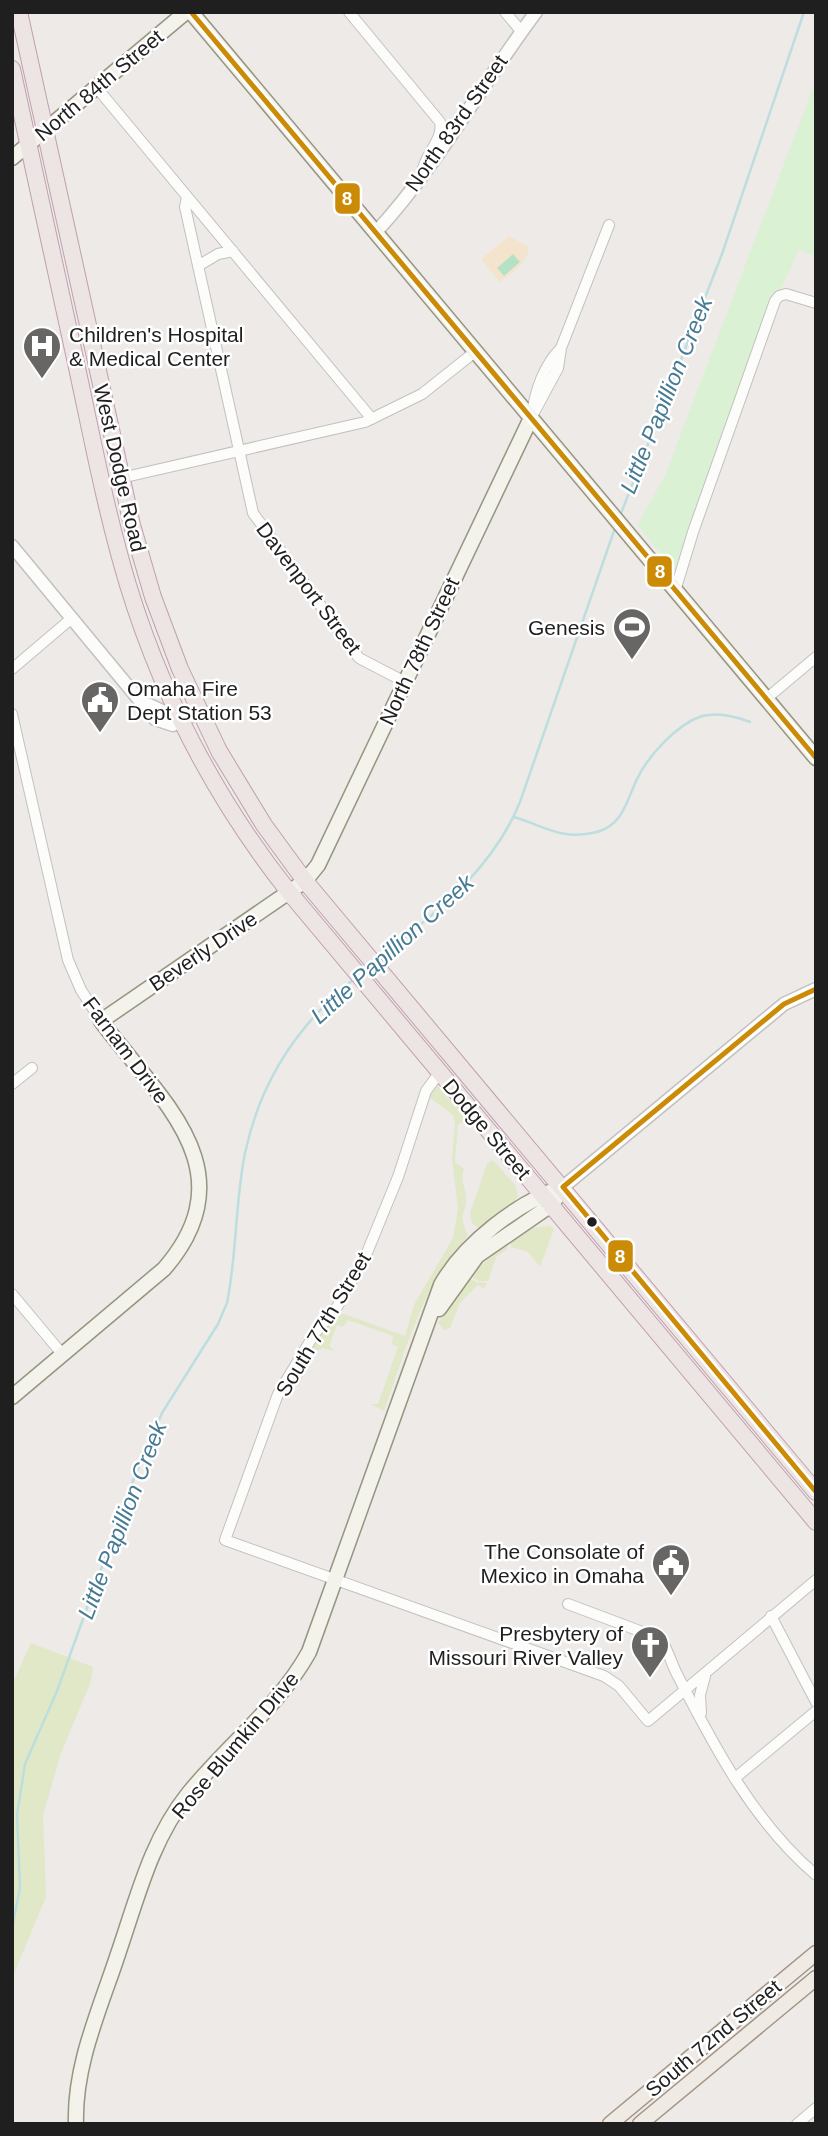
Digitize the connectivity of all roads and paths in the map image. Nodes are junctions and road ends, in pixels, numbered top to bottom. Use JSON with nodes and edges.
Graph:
{"nodes":[{"id":1,"x":19,"y":12,"type":"edge"},
{"id":2,"x":189,"y":12,"type":"edge"},
{"id":3,"x":349,"y":12,"type":"edge"},
{"id":4,"x":505,"y":12,"type":"edge"},
{"id":5,"x":536,"y":12,"type":"edge"},
{"id":6,"x":521,"y":32,"type":"junction"},
{"id":7,"x":12,"y":69,"type":"edge"},
{"id":8,"x":97,"y":88,"type":"junction"},
{"id":9,"x":436,"y":117,"type":"junction"},
{"id":10,"x":461,"y":120,"type":"junction"},
{"id":11,"x":44,"y":131,"type":"junction"},
{"id":12,"x":29,"y":144,"type":"junction"},
{"id":13,"x":12,"y":158,"type":"edge"},
{"id":14,"x":422,"y":172,"type":"junction"},
{"id":15,"x":187,"y":197,"type":"junction"},
{"id":16,"x":609,"y":225,"type":"dead end"},
{"id":17,"x":376,"y":232,"type":"junction"},
{"id":18,"x":233,"y":251,"type":"junction"},
{"id":19,"x":198,"y":266,"type":"junction"},
{"id":20,"x":816,"y":303,"type":"edge"},
{"id":21,"x":476,"y":351,"type":"junction"},
{"id":22,"x":531,"y":418,"type":"junction"},
{"id":23,"x":372,"y":419,"type":"junction"},
{"id":24,"x":238,"y":452,"type":"junction"},
{"id":25,"x":121,"y":478,"type":"junction"},
{"id":26,"x":12,"y":546,"type":"edge"},
{"id":27,"x":675,"y":591,"type":"junction"},
{"id":28,"x":72,"y":618,"type":"junction"},
{"id":29,"x":816,"y":657,"type":"edge"},
{"id":30,"x":12,"y":669,"type":"edge"},
{"id":31,"x":405,"y":682,"type":"junction"},
{"id":32,"x":766,"y":699,"type":"junction"},
{"id":33,"x":200,"y":712,"type":"junction"},
{"id":34,"x":12,"y":714,"type":"edge"},
{"id":35,"x":182,"y":720,"type":"junction"},
{"id":36,"x":813,"y":749,"type":"edge"},
{"id":37,"x":305,"y":881,"type":"junction"},
{"id":38,"x":289,"y":892,"type":"junction"},
{"id":39,"x":816,"y":989,"type":"edge"},
{"id":40,"x":100,"y":1021,"type":"junction"},
{"id":41,"x":32,"y":1068,"type":"dead end"},
{"id":42,"x":440,"y":1072,"type":"junction"},
{"id":43,"x":12,"y":1084,"type":"edge"},
{"id":44,"x":563,"y":1187,"type":"junction"},
{"id":45,"x":547,"y":1200,"type":"junction"},
{"id":46,"x":12,"y":1294,"type":"edge"},
{"id":47,"x":62,"y":1355,"type":"junction"},
{"id":48,"x":12,"y":1397,"type":"edge"},
{"id":49,"x":816,"y":1492,"type":"edge"},
{"id":50,"x":816,"y":1521,"type":"edge"},
{"id":51,"x":816,"y":1580,"type":"edge"},
{"id":52,"x":336,"y":1583,"type":"junction"},
{"id":53,"x":568,"y":1604,"type":"dead end"},
{"id":54,"x":771,"y":1616,"type":"junction"},
{"id":55,"x":707,"y":1673,"type":"junction"},
{"id":56,"x":687,"y":1691,"type":"junction"},
{"id":57,"x":816,"y":1702,"type":"edge"},
{"id":58,"x":816,"y":1712,"type":"edge"},
{"id":59,"x":702,"y":1717,"type":"junction"},
{"id":60,"x":735,"y":1778,"type":"junction"},
{"id":61,"x":816,"y":1875,"type":"edge"},
{"id":62,"x":816,"y":1953,"type":"edge"},
{"id":63,"x":816,"y":1979,"type":"edge"},
{"id":64,"x":816,"y":2108,"type":"edge"},
{"id":65,"x":76,"y":2124,"type":"edge"},
{"id":66,"x":610,"y":2124,"type":"edge"},
{"id":67,"x":640,"y":2124,"type":"edge"},
{"id":68,"x":797,"y":2124,"type":"edge"}],
"edges":[{"from":1,"to":11,"type":"highway","name":"West Dodge Road"},
{"from":2,"to":8,"type":"main road","name":"North 84th Street"},
{"from":2,"to":17,"type":"main road"},
{"from":3,"to":9,"type":"street"},
{"from":4,"to":6,"type":"street"},
{"from":5,"to":6,"type":"street","name":"North 83rd Street"},
{"from":6,"to":10,"type":"street","name":"North 83rd Street"},
{"from":7,"to":12,"type":"highway","name":"West Dodge Road"},
{"from":8,"to":11,"type":"main road","name":"North 84th Street"},
{"from":8,"to":15,"type":"street"},
{"from":9,"to":10,"type":"street"},
{"from":9,"to":14,"type":"street"},
{"from":10,"to":14,"type":"street","name":"North 83rd Street"},
{"from":11,"to":12,"type":"main road","name":"North 84th Street"},
{"from":11,"to":25,"type":"highway","name":"West Dodge Road"},
{"from":12,"to":13,"type":"main road","name":"North 84th Street"},
{"from":12,"to":35,"type":"highway","name":"West Dodge Road"},
{"from":14,"to":17,"type":"street","name":"North 83rd Street"},
{"from":15,"to":18,"type":"street"},
{"from":15,"to":19,"type":"street","name":"Davenport Street"},
{"from":16,"to":22,"type":"street"},
{"from":17,"to":21,"type":"main road"},
{"from":18,"to":19,"type":"street"},
{"from":18,"to":23,"type":"street"},
{"from":19,"to":24,"type":"street","name":"Davenport Street"},
{"from":20,"to":27,"type":"street"},
{"from":21,"to":22,"type":"main road"},
{"from":21,"to":23,"type":"street"},
{"from":22,"to":27,"type":"main road"},
{"from":22,"to":31,"type":"main road","name":"North 78th Street"},
{"from":23,"to":24,"type":"street"},
{"from":24,"to":25,"type":"street"},
{"from":24,"to":31,"type":"street","name":"Davenport Street"},
{"from":25,"to":33,"type":"highway","name":"West Dodge Road"},
{"from":26,"to":28,"type":"street"},
{"from":27,"to":32,"type":"main road"},
{"from":28,"to":30,"type":"street"},
{"from":28,"to":35,"type":"street"},
{"from":29,"to":32,"type":"street"},
{"from":31,"to":37,"type":"main road","name":"North 78th Street"},
{"from":32,"to":36,"type":"main road"},
{"from":33,"to":35,"type":"street"},
{"from":33,"to":37,"type":"highway","name":"Dodge Street"},
{"from":34,"to":40,"type":"street","name":"Farnam Drive"},
{"from":35,"to":38,"type":"highway","name":"Dodge Street"},
{"from":37,"to":38,"type":"main road","name":"Beverly Drive"},
{"from":37,"to":44,"type":"highway","name":"Dodge Street"},
{"from":38,"to":40,"type":"main road","name":"Beverly Drive"},
{"from":38,"to":42,"type":"highway","name":"Dodge Street"},
{"from":39,"to":44,"type":"street"},
{"from":40,"to":47,"type":"main road","name":"Farnam Drive"},
{"from":41,"to":43,"type":"street"},
{"from":42,"to":45,"type":"highway","name":"Dodge Street"},
{"from":42,"to":52,"type":"street","name":"South 77th Street"},
{"from":44,"to":45,"type":"main road"},
{"from":44,"to":49,"type":"highway","name":"Dodge Street"},
{"from":45,"to":50,"type":"highway","name":"Dodge Street"},
{"from":45,"to":52,"type":"main road","name":"Rose Blumkin Drive"},
{"from":46,"to":47,"type":"street"},
{"from":47,"to":48,"type":"main road","name":"Farnam Drive"},
{"from":51,"to":54,"type":"street"},
{"from":52,"to":56,"type":"street"},
{"from":52,"to":65,"type":"main road","name":"Rose Blumkin Drive"},
{"from":53,"to":56,"type":"street"},
{"from":54,"to":55,"type":"street"},
{"from":54,"to":57,"type":"street"},
{"from":55,"to":56,"type":"street"},
{"from":55,"to":59,"type":"street"},
{"from":56,"to":59,"type":"street"},
{"from":58,"to":60,"type":"street"},
{"from":59,"to":60,"type":"street"},
{"from":60,"to":61,"type":"street"},
{"from":62,"to":66,"type":"main road","name":"South 72nd Street"},
{"from":63,"to":67,"type":"main road","name":"South 72nd Street"},
{"from":64,"to":68,"type":"street"}]}
